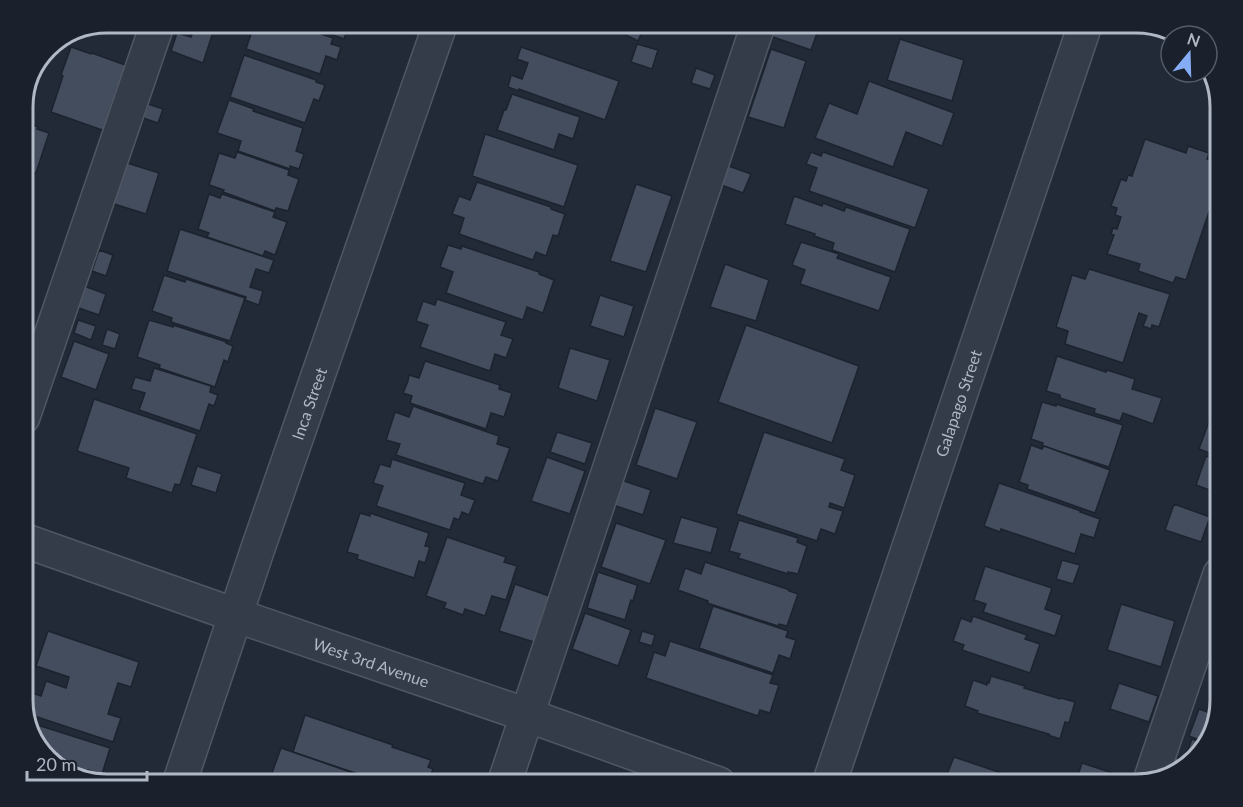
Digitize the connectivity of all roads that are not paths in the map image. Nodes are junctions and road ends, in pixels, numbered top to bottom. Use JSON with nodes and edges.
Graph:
{"nodes":[{"id":1,"x":154,"y":33,"type":"edge"},
{"id":2,"x":437,"y":33,"type":"edge"},
{"id":3,"x":755,"y":33,"type":"edge"},
{"id":4,"x":1082,"y":33,"type":"edge"},
{"id":5,"x":34,"y":347,"type":"edge"},
{"id":6,"x":33,"y":544,"type":"edge"},
{"id":7,"x":1210,"y":604,"type":"edge"},
{"id":8,"x":235,"y":615,"type":"junction"},
{"id":9,"x":527,"y":715,"type":"junction"},
{"id":10,"x":1153,"y":772,"type":"edge"},
{"id":11,"x":181,"y":774,"type":"edge"},
{"id":12,"x":507,"y":774,"type":"edge"},
{"id":13,"x":691,"y":774,"type":"edge"},
{"id":14,"x":832,"y":774,"type":"edge"}],
"edges":[{"from":1,"to":5,"type":"street"},
{"from":2,"to":8,"type":"street","name":"Inca Street"},
{"from":3,"to":9,"type":"street"},
{"from":4,"to":14,"type":"street","name":"Galapago Street"},
{"from":6,"to":8,"type":"street","name":"West 3rd Avenue"},
{"from":7,"to":10,"type":"street"},
{"from":8,"to":9,"type":"street","name":"West 3rd Avenue"},
{"from":8,"to":11,"type":"street","name":"Inca Street"},
{"from":9,"to":12,"type":"street"},
{"from":9,"to":13,"type":"street","name":"West 3rd Avenue"}]}
